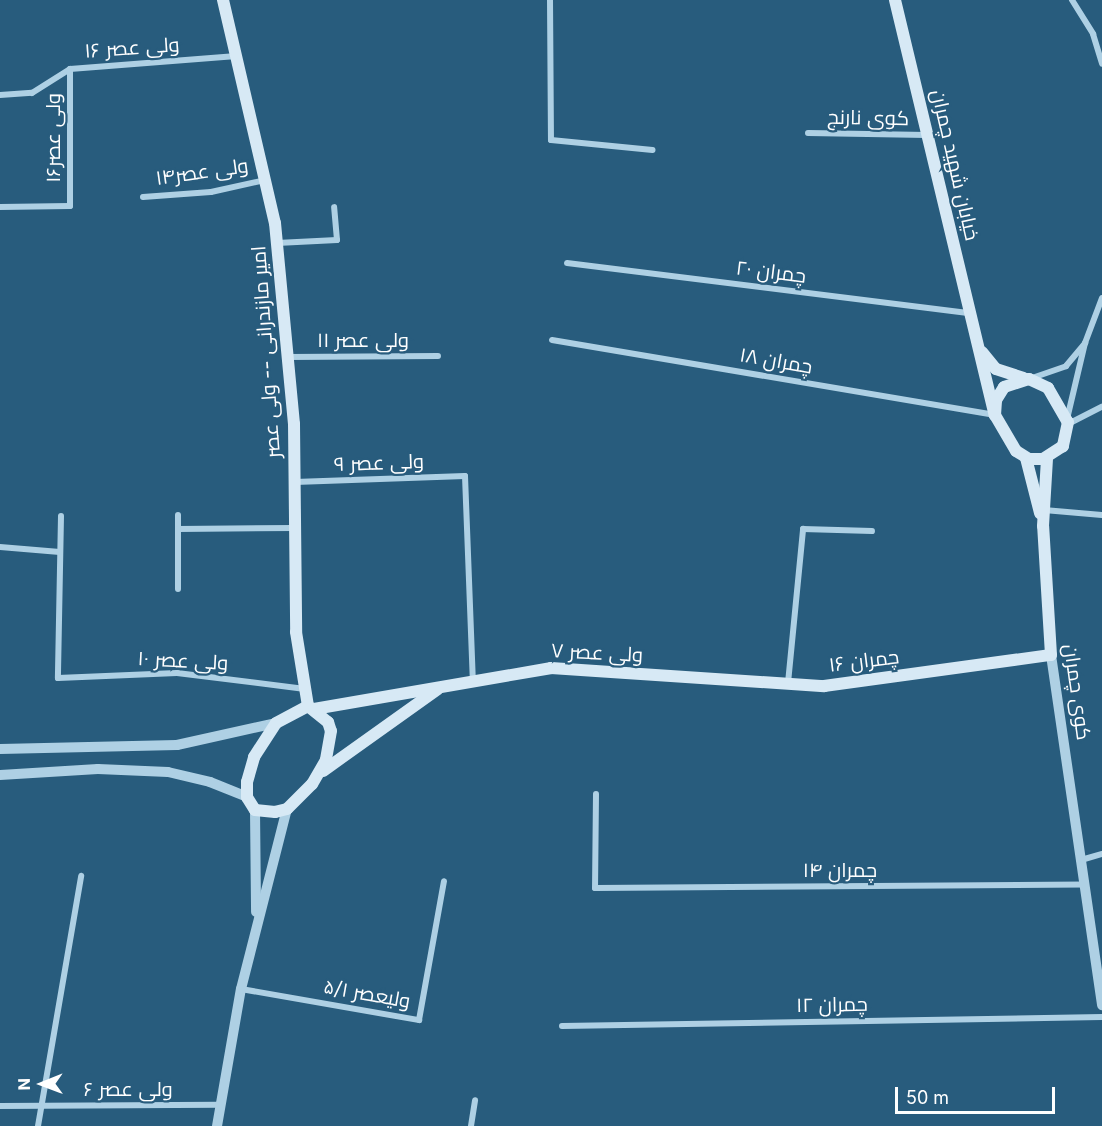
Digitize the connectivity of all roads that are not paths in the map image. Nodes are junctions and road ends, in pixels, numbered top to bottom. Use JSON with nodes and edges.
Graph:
{"nodes":[{"id":1,"x":223,"y":0,"type":"edge"},
{"id":2,"x":550,"y":0,"type":"edge"},
{"id":3,"x":895,"y":0,"type":"edge"},
{"id":4,"x":1072,"y":0,"type":"edge"},
{"id":5,"x":236,"y":56,"type":"junction"},
{"id":6,"x":1102,"y":64,"type":"edge"},
{"id":7,"x":70,"y":69,"type":"junction"},
{"id":8,"x":0,"y":95,"type":"edge"},
{"id":9,"x":808,"y":133,"type":"dead end"},
{"id":10,"x":928,"y":135,"type":"junction"},
{"id":11,"x":653,"y":150,"type":"dead end"},
{"id":12,"x":265,"y":180,"type":"junction"},
{"id":13,"x":143,"y":197,"type":"dead end"},
{"id":14,"x":0,"y":207,"type":"edge"},
{"id":15,"x":334,"y":207,"type":"dead end"},
{"id":16,"x":277,"y":243,"type":"junction"},
{"id":17,"x":567,"y":263,"type":"dead end"},
{"id":18,"x":1102,"y":298,"type":"edge"},
{"id":19,"x":970,"y":313,"type":"junction"},
{"id":20,"x":552,"y":340,"type":"dead end"},
{"id":21,"x":977,"y":340,"type":"junction"},
{"id":22,"x":1085,"y":344,"type":"junction"},
{"id":23,"x":438,"y":356,"type":"dead end"},
{"id":24,"x":288,"y":357,"type":"junction"},
{"id":25,"x":1026,"y":379,"type":"junction"},
{"id":26,"x":1102,"y":407,"type":"edge"},
{"id":27,"x":995,"y":415,"type":"junction"},
{"id":28,"x":1068,"y":423,"type":"junction"},
{"id":29,"x":1026,"y":458,"type":"junction"},
{"id":30,"x":1047,"y":458,"type":"junction"},
{"id":31,"x":295,"y":482,"type":"junction"},
{"id":32,"x":1044,"y":510,"type":"junction"},
{"id":33,"x":178,"y":515,"type":"dead end"},
{"id":34,"x":1102,"y":515,"type":"edge"},
{"id":35,"x":61,"y":516,"type":"dead end"},
{"id":36,"x":1043,"y":526,"type":"junction"},
{"id":37,"x":295,"y":528,"type":"junction"},
{"id":38,"x":178,"y":529,"type":"junction"},
{"id":39,"x":872,"y":531,"type":"dead end"},
{"id":40,"x":0,"y":547,"type":"edge"},
{"id":41,"x":60,"y":552,"type":"junction"},
{"id":42,"x":178,"y":590,"type":"dead end"},
{"id":43,"x":1051,"y":655,"type":"junction"},
{"id":44,"x":681,"y":678,"type":"joint"},
{"id":45,"x":473,"y":680,"type":"junction"},
{"id":46,"x":788,"y":685,"type":"junction"},
{"id":47,"x":441,"y":686,"type":"junction"},
{"id":48,"x":306,"y":689,"type":"junction"},
{"id":49,"x":311,"y":708,"type":"junction"},
{"id":50,"x":276,"y":723,"type":"junction"},
{"id":51,"x":0,"y":749,"type":"edge"},
{"id":52,"x":318,"y":774,"type":"junction"},
{"id":53,"x":0,"y":775,"type":"edge"},
{"id":54,"x":596,"y":794,"type":"dead end"},
{"id":55,"x":247,"y":797,"type":"junction"},
{"id":56,"x":287,"y":809,"type":"junction"},
{"id":57,"x":255,"y":810,"type":"junction"},
{"id":58,"x":1102,"y":854,"type":"edge"},
{"id":59,"x":1081,"y":860,"type":"junction"},
{"id":60,"x":81,"y":876,"type":"dead end"},
{"id":61,"x":444,"y":881,"type":"dead end"},
{"id":62,"x":1085,"y":885,"type":"junction"},
{"id":63,"x":256,"y":926,"type":"junction"},
{"id":64,"x":241,"y":989,"type":"junction"},
{"id":65,"x":1102,"y":1005,"type":"edge"},
{"id":66,"x":1102,"y":1017,"type":"edge"},
{"id":67,"x":562,"y":1026,"type":"dead end"},
{"id":68,"x":475,"y":1100,"type":"dead end"},
{"id":69,"x":219,"y":1105,"type":"junction"},
{"id":70,"x":0,"y":1106,"type":"edge"},
{"id":71,"x":42,"y":1106,"type":"junction"},
{"id":72,"x":38,"y":1126,"type":"edge"},
{"id":73,"x":217,"y":1126,"type":"edge"},
{"id":74,"x":471,"y":1126,"type":"edge"}],
"edges":[{"from":1,"to":5,"type":"main road","name":"امیر مازندرانی -- ولی عصر"},
{"from":2,"to":11,"type":"street"},
{"from":3,"to":10,"type":"main road","name":"خیابان شهید چمران"},
{"from":4,"to":6,"type":"street"},
{"from":5,"to":7,"type":"street","name":"ولی عصر ۱۶"},
{"from":5,"to":12,"type":"main road","name":"امیر مازندرانی -- ولی عصر"},
{"from":7,"to":8,"type":"street","name":"ولی عصر ۱۶"},
{"from":7,"to":14,"type":"street","name":"ولی عصر۱۶"},
{"from":9,"to":10,"type":"street","name":"کوی نارنج"},
{"from":10,"to":19,"type":"main road","name":"خیابان شهید چمران"},
{"from":12,"to":13,"type":"street","name":"ولی عصر۱۴"},
{"from":12,"to":16,"type":"main road","name":"امیر مازندرانی -- ولی عصر"},
{"from":15,"to":16,"type":"street"},
{"from":16,"to":24,"type":"main road","name":"امیر مازندرانی -- ولی عصر"},
{"from":17,"to":19,"type":"street","name":"چمران ۲۰"},
{"from":18,"to":22,"type":"street"},
{"from":19,"to":21,"type":"main road","name":"خیابان شهید چمران"},
{"from":20,"to":27,"type":"street","name":"چمران ۱۸"},
{"from":21,"to":25,"type":"main road","name":"خیابان شهید چمران"},
{"from":21,"to":27,"type":"main road","name":"خیابان شهید چمران"},
{"from":22,"to":25,"type":"street"},
{"from":22,"to":28,"type":"street"},
{"from":23,"to":24,"type":"street","name":"ولی عصر ۱۱"},
{"from":24,"to":31,"type":"main road","name":"امیر مازندرانی -- ولی عصر"},
{"from":25,"to":27,"type":"main road"},
{"from":25,"to":28,"type":"main road"},
{"from":26,"to":28,"type":"street"},
{"from":27,"to":29,"type":"main road"},
{"from":28,"to":30,"type":"main road"},
{"from":29,"to":30,"type":"main road"},
{"from":29,"to":36,"type":"main road","name":"کوی چمران"},
{"from":30,"to":32,"type":"main road","name":"کوی چمران"},
{"from":31,"to":37,"type":"main road","name":"امیر مازندرانی -- ولی عصر"},
{"from":31,"to":45,"type":"street","name":"ولی عصر ۹"},
{"from":32,"to":34,"type":"street"},
{"from":32,"to":36,"type":"main road","name":"کوی چمران"},
{"from":33,"to":38,"type":"street"},
{"from":35,"to":41,"type":"street"},
{"from":36,"to":43,"type":"main road","name":"کوی چمران"},
{"from":37,"to":38,"type":"street"},
{"from":37,"to":48,"type":"main road","name":"امیر مازندرانی -- ولی عصر"},
{"from":38,"to":42,"type":"street"},
{"from":39,"to":46,"type":"street"},
{"from":40,"to":41,"type":"street"},
{"from":41,"to":48,"type":"street","name":"ولی عصر ۱۰"},
{"from":43,"to":46,"type":"main road","name":"چمران ۱۶"},
{"from":43,"to":59,"type":"street","name":"کوی چمران"},
{"from":44,"to":45,"type":"main road","name":"ولی عصر ۷"},
{"from":44,"to":46,"type":"main road","name":"چمران ۱۶"},
{"from":45,"to":47,"type":"main road","name":"ولی عصر ۷"},
{"from":47,"to":49,"type":"main road","name":"ولی عصر ۷"},
{"from":47,"to":52,"type":"main road","name":"ولی عصر ۷"},
{"from":48,"to":49,"type":"main road","name":"امیر مازندرانی -- ولی عصر"},
{"from":49,"to":50,"type":"main road","name":"ولی عصر ۷"},
{"from":49,"to":52,"type":"main road"},
{"from":50,"to":51,"type":"street"},
{"from":50,"to":55,"type":"main road"},
{"from":52,"to":56,"type":"main road"},
{"from":53,"to":55,"type":"street"},
{"from":54,"to":62,"type":"street","name":"چمران ۱۴"},
{"from":55,"to":57,"type":"main road"},
{"from":56,"to":57,"type":"main road"},
{"from":56,"to":63,"type":"street"},
{"from":57,"to":63,"type":"street"},
{"from":58,"to":59,"type":"street"},
{"from":59,"to":62,"type":"street","name":"کوی چمران"},
{"from":60,"to":71,"type":"street"},
{"from":61,"to":64,"type":"street","name":"ولیعصر ۵/۱"},
{"from":62,"to":65,"type":"street","name":"کوی چمران"},
{"from":63,"to":64,"type":"street"},
{"from":64,"to":69,"type":"street"},
{"from":66,"to":67,"type":"street","name":"چمران ۱۲"},
{"from":68,"to":74,"type":"street"},
{"from":69,"to":71,"type":"street","name":"ولی عصر ۶"},
{"from":69,"to":73,"type":"street"},
{"from":70,"to":71,"type":"street","name":"ولی عصر ۶"},
{"from":71,"to":72,"type":"street"}]}
